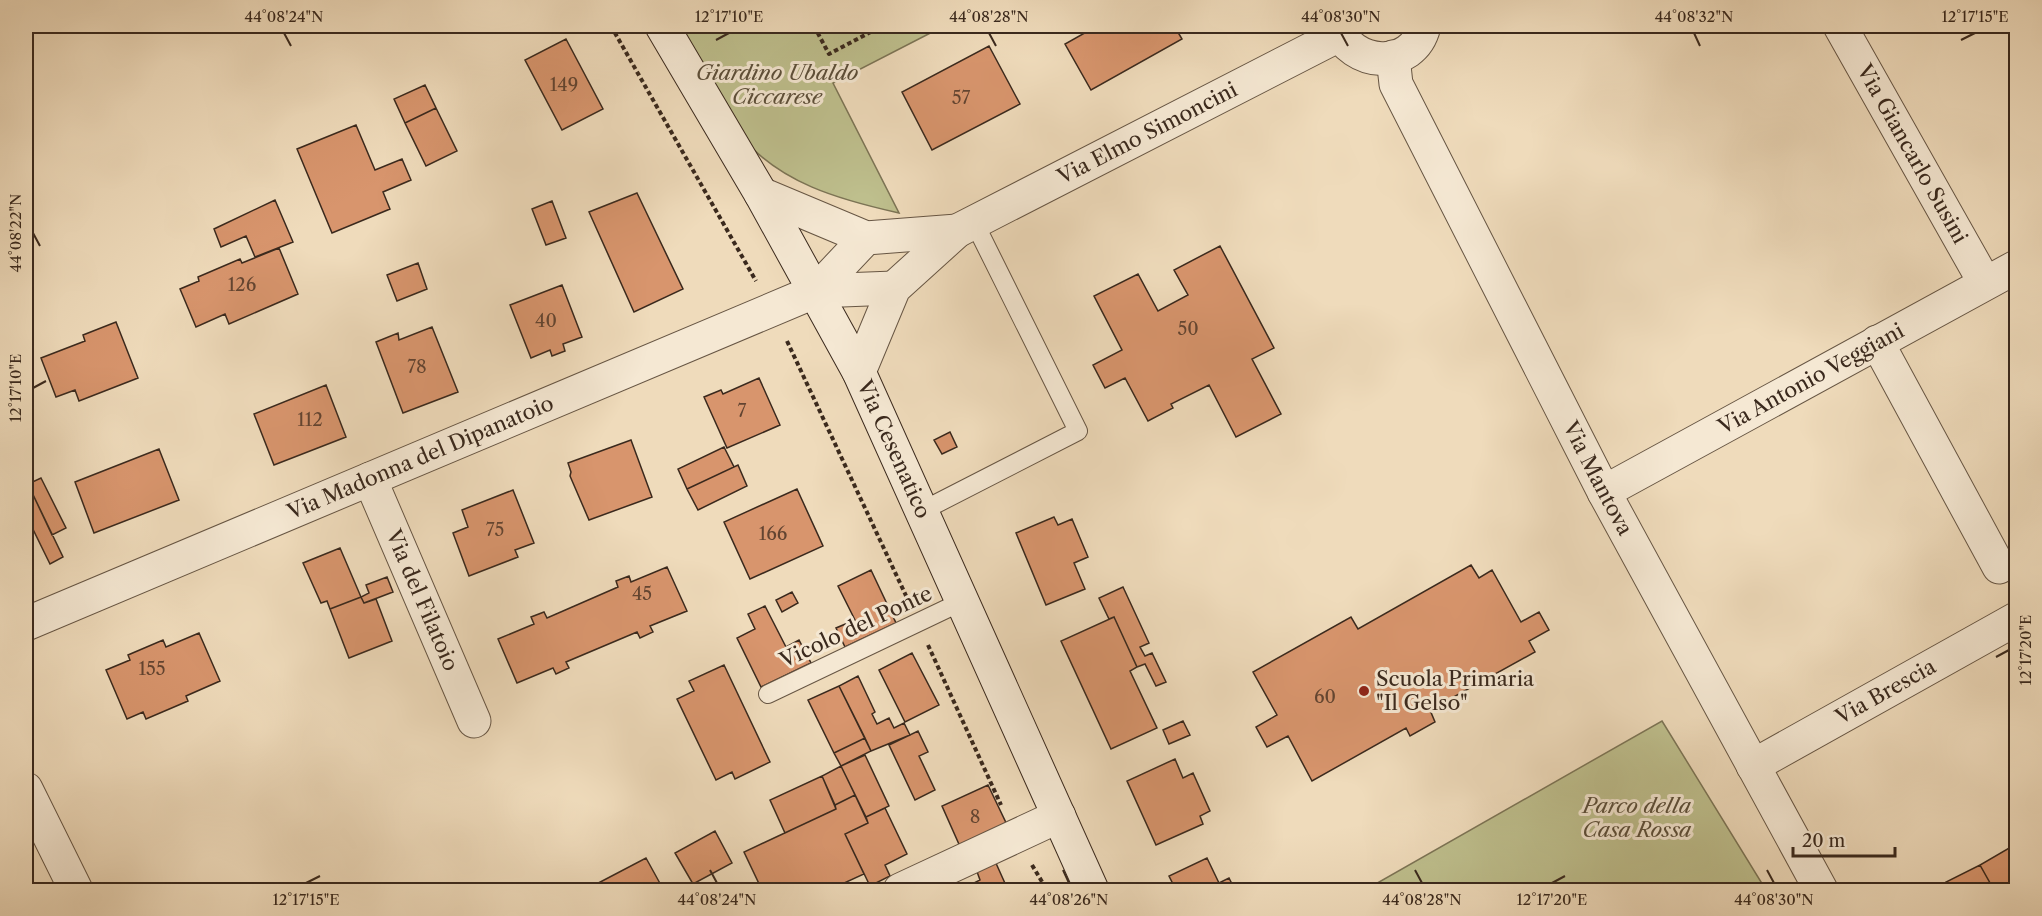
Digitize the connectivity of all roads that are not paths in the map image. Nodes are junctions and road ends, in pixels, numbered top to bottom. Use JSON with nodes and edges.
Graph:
{"nodes":[{"id":1,"x":663,"y":26,"type":"edge"},
{"id":2,"x":1424,"y":26,"type":"edge"},
{"id":3,"x":1840,"y":26,"type":"edge"},
{"id":4,"x":1337,"y":30,"type":"edge"},
{"id":5,"x":1393,"y":57,"type":"junction"},
{"id":6,"x":761,"y":194,"type":"junction"},
{"id":7,"x":965,"y":227,"type":"junction"},
{"id":8,"x":866,"y":238,"type":"junction"},
{"id":9,"x":2016,"y":267,"type":"edge"},
{"id":10,"x":1985,"y":283,"type":"junction"},
{"id":11,"x":894,"y":288,"type":"junction"},
{"id":12,"x":816,"y":291,"type":"junction"},
{"id":13,"x":1876,"y":342,"type":"junction"},
{"id":14,"x":860,"y":372,"type":"junction"},
{"id":15,"x":370,"y":479,"type":"junction"},
{"id":16,"x":1604,"y":492,"type":"junction"},
{"id":17,"x":922,"y":511,"type":"junction"},
{"id":18,"x":1999,"y":567,"type":"dead end"},
{"id":19,"x":963,"y":602,"type":"junction"},
{"id":20,"x":2016,"y":619,"type":"edge"},
{"id":21,"x":26,"y":624,"type":"edge"},
{"id":22,"x":768,"y":694,"type":"dead end"},
{"id":23,"x":474,"y":721,"type":"dead end"},
{"id":24,"x":1753,"y":766,"type":"junction"},
{"id":25,"x":26,"y":789,"type":"edge"},
{"id":26,"x":1059,"y":816,"type":"junction"},
{"id":27,"x":76,"y":891,"type":"edge"},
{"id":28,"x":900,"y":891,"type":"edge"},
{"id":29,"x":1092,"y":891,"type":"edge"},
{"id":30,"x":1821,"y":891,"type":"edge"}],
"edges":[{"from":1,"to":6,"type":"street","name":"Via Cesenatico"},
{"from":2,"to":5,"type":"street"},
{"from":3,"to":10,"type":"street","name":"Via Giancarlo Susini"},
{"from":4,"to":5,"type":"street"},
{"from":4,"to":7,"type":"street","name":"Via Elmo Simoncini"},
{"from":5,"to":16,"type":"street","name":"Via Mantova"},
{"from":6,"to":8,"type":"street","name":"Via Elmo Simoncini"},
{"from":6,"to":12,"type":"street","name":"Via Cesenatico"},
{"from":7,"to":8,"type":"street","name":"Via Elmo Simoncini"},
{"from":7,"to":11,"type":"street","name":"Via Elmo Simoncini"},
{"from":7,"to":17,"type":"lane"},
{"from":8,"to":12,"type":"street"},
{"from":9,"to":10,"type":"street","name":"Via Antonio Veggiani"},
{"from":10,"to":13,"type":"street","name":"Via Antonio Veggiani"},
{"from":11,"to":12,"type":"street"},
{"from":11,"to":14,"type":"street","name":"Via Elmo Simoncini"},
{"from":12,"to":14,"type":"street","name":"Via Cesenatico"},
{"from":12,"to":15,"type":"street","name":"Via Madonna del Dipanatoio"},
{"from":13,"to":16,"type":"street","name":"Via Antonio Veggiani"},
{"from":13,"to":18,"type":"street"},
{"from":14,"to":17,"type":"street","name":"Via Cesenatico"},
{"from":15,"to":21,"type":"street","name":"Via Madonna del Dipanatoio"},
{"from":15,"to":23,"type":"street","name":"Via del Filatoio"},
{"from":16,"to":24,"type":"street","name":"Via Mantova"},
{"from":17,"to":19,"type":"street","name":"Via Cesenatico"},
{"from":19,"to":22,"type":"lane","name":"Vicolo del Ponte"},
{"from":19,"to":26,"type":"street","name":"Via Cesenatico"},
{"from":20,"to":24,"type":"street","name":"Via Brescia"},
{"from":24,"to":30,"type":"street","name":"Via Mantova"},
{"from":25,"to":27,"type":"street"},
{"from":26,"to":28,"type":"street"},
{"from":26,"to":29,"type":"street","name":"Via Cesenatico"}]}
